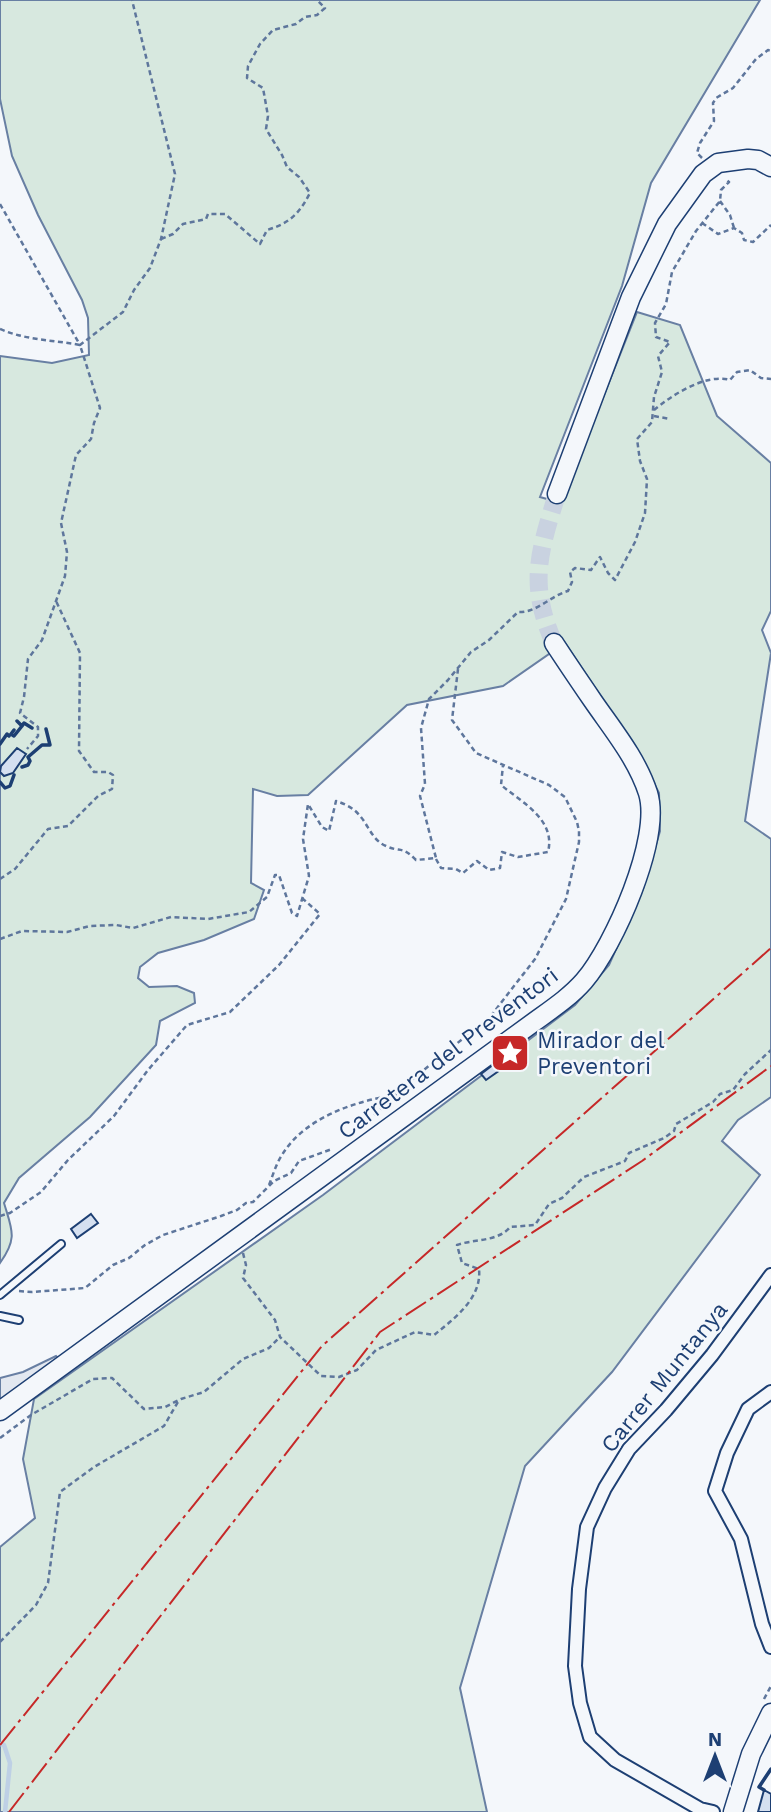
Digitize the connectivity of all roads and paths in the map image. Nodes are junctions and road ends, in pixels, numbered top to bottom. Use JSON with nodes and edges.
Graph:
{"nodes":[{"id":1,"x":132,"y":0,"type":"edge"},
{"id":2,"x":317,"y":0,"type":"edge"},
{"id":3,"x":771,"y":51,"type":"edge"},
{"id":4,"x":711,"y":167,"type":"junction"},
{"id":5,"x":771,"y":167,"type":"edge"},
{"id":6,"x":720,"y":201,"type":"junction"},
{"id":7,"x":0,"y":204,"type":"edge"},
{"id":8,"x":702,"y":223,"type":"junction"},
{"id":9,"x":771,"y":225,"type":"edge"},
{"id":10,"x":734,"y":228,"type":"junction"},
{"id":11,"x":161,"y":239,"type":"junction"},
{"id":12,"x":0,"y":329,"type":"edge"},
{"id":13,"x":80,"y":345,"type":"junction"},
{"id":14,"x":771,"y":379,"type":"edge"},
{"id":15,"x":654,"y":410,"type":"junction"},
{"id":16,"x":653,"y":416,"type":"junction"},
{"id":17,"x":670,"y":419,"type":"dead end"},
{"id":18,"x":557,"y":494,"type":"tunnel mouth"},
{"id":19,"x":56,"y":601,"type":"junction"},
{"id":20,"x":554,"y":643,"type":"tunnel mouth"},
{"id":21,"x":458,"y":669,"type":"junction"},
{"id":22,"x":27,"y":749,"type":"dead end"},
{"id":23,"x":503,"y":765,"type":"junction"},
{"id":24,"x":436,"y":859,"type":"junction"},
{"id":25,"x":0,"y":878,"type":"edge"},
{"id":26,"x":302,"y":898,"type":"junction"},
{"id":27,"x":0,"y":939,"type":"edge"},
{"id":28,"x":771,"y":1051,"type":"edge"},
{"id":29,"x":362,"y":1126,"type":"dead end"},
{"id":30,"x":356,"y":1133,"type":"dead end"},
{"id":31,"x":340,"y":1144,"type":"dead end"},
{"id":32,"x":269,"y":1188,"type":"junction"},
{"id":33,"x":0,"y":1216,"type":"edge"},
{"id":34,"x":237,"y":1240,"type":"junction"},
{"id":35,"x":61,"y":1244,"type":"dead end"},
{"id":36,"x":771,"y":1275,"type":"edge"},
{"id":37,"x":7,"y":1289,"type":"junction"},
{"id":38,"x":0,"y":1295,"type":"edge"},
{"id":39,"x":0,"y":1316,"type":"edge"},
{"id":40,"x":19,"y":1320,"type":"dead end"},
{"id":41,"x":280,"y":1337,"type":"junction"},
{"id":42,"x":771,"y":1392,"type":"edge"},
{"id":43,"x":181,"y":1399,"type":"junction"},
{"id":44,"x":0,"y":1411,"type":"edge"},
{"id":45,"x":0,"y":1438,"type":"edge"},
{"id":46,"x":0,"y":1642,"type":"edge"},
{"id":47,"x":771,"y":1647,"type":"edge"},
{"id":48,"x":771,"y":1713,"type":"edge"},
{"id":49,"x":713,"y":1812,"type":"edge"},
{"id":50,"x":733,"y":1812,"type":"edge"}],
"edges":[{"from":1,"to":11,"type":"path"},
{"from":2,"to":11,"type":"path"},
{"from":3,"to":4,"type":"path"},
{"from":4,"to":5,"type":"street"},
{"from":4,"to":6,"type":"path"},
{"from":4,"to":18,"type":"street"},
{"from":6,"to":8,"type":"path"},
{"from":6,"to":10,"type":"path"},
{"from":7,"to":13,"type":"path"},
{"from":8,"to":10,"type":"path"},
{"from":8,"to":15,"type":"path"},
{"from":9,"to":10,"type":"path"},
{"from":11,"to":13,"type":"path"},
{"from":12,"to":13,"type":"path"},
{"from":13,"to":19,"type":"path"},
{"from":14,"to":15,"type":"path"},
{"from":15,"to":16,"type":"path"},
{"from":16,"to":17,"type":"path"},
{"from":16,"to":21,"type":"path"},
{"from":19,"to":22,"type":"path"},
{"from":19,"to":25,"type":"path"},
{"from":20,"to":34,"type":"street","name":"Carretera del Preventori"},
{"from":21,"to":23,"type":"path"},
{"from":21,"to":24,"type":"path"},
{"from":23,"to":24,"type":"path"},
{"from":23,"to":32,"type":"path"},
{"from":24,"to":26,"type":"path"},
{"from":26,"to":27,"type":"path"},
{"from":26,"to":33,"type":"path"},
{"from":28,"to":41,"type":"path"},
{"from":29,"to":30,"type":"path"},
{"from":31,"to":32,"type":"path"},
{"from":32,"to":37,"type":"path"},
{"from":34,"to":41,"type":"path"},
{"from":34,"to":44,"type":"street","name":"Carretera del Preventori"},
{"from":35,"to":37,"type":"lane"},
{"from":36,"to":49,"type":"street","name":"Carrer Muntanya"},
{"from":37,"to":38,"type":"lane"},
{"from":39,"to":40,"type":"lane"},
{"from":41,"to":43,"type":"path"},
{"from":42,"to":47,"type":"street"},
{"from":43,"to":45,"type":"path"},
{"from":43,"to":46,"type":"path"},
{"from":48,"to":50,"type":"street"}]}
